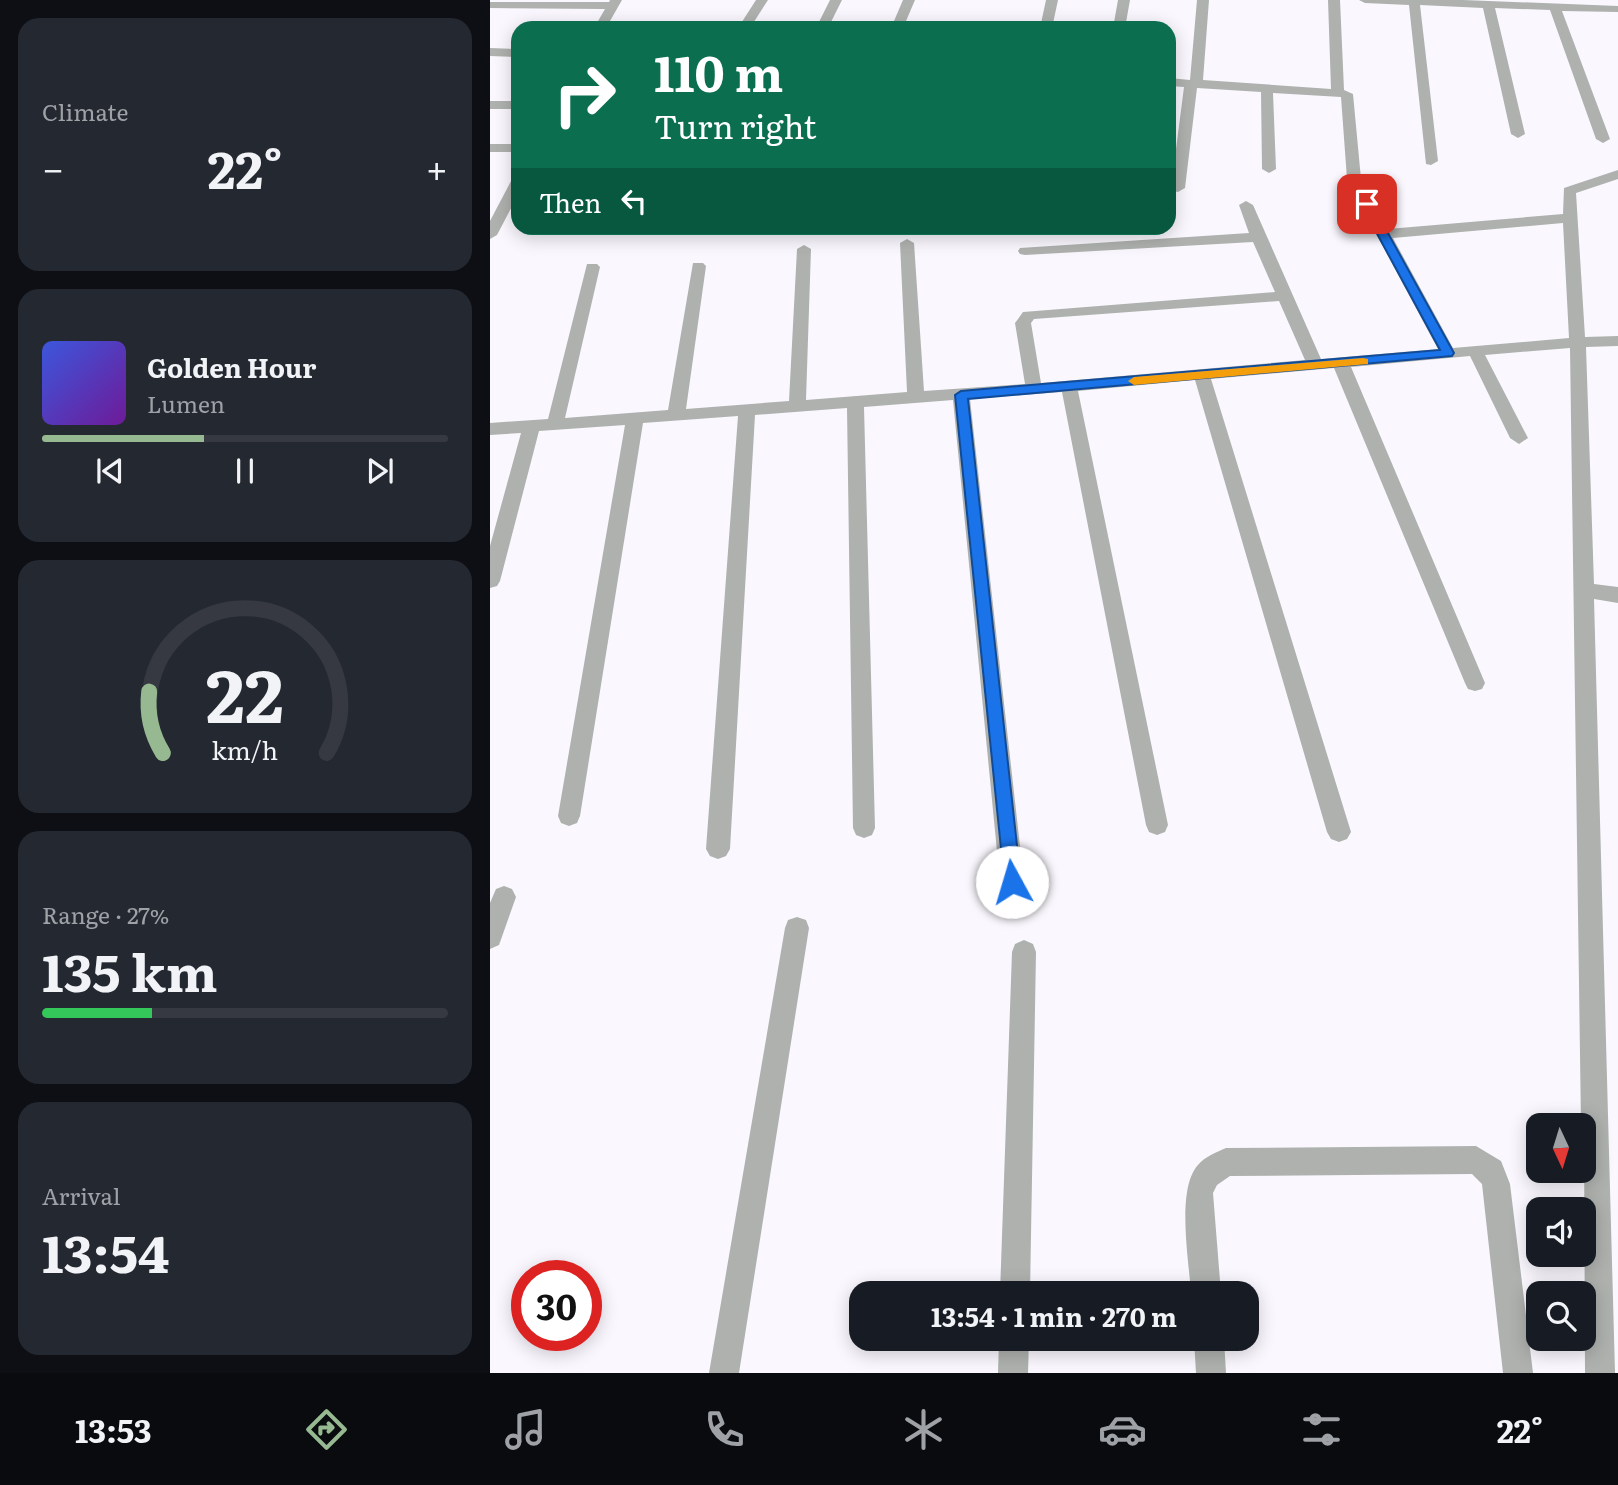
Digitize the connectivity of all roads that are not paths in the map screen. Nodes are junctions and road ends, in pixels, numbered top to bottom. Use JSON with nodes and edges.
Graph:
{"nodes":[{"id":1,"x":762,"y":0,"type":"edge"},
{"id":2,"x":836,"y":0,"type":"edge"},
{"id":3,"x":909,"y":0,"type":"edge"},
{"id":4,"x":1052,"y":0,"type":"edge"},
{"id":5,"x":1124,"y":0,"type":"edge"},
{"id":6,"x":1203,"y":0,"type":"edge"},
{"id":7,"x":1334,"y":0,"type":"edge"},
{"id":8,"x":1365,"y":0,"type":"edge"},
{"id":9,"x":1414,"y":1,"type":"edge"},
{"id":10,"x":615,"y":3,"type":"edge"},
{"id":11,"x":490,"y":5,"type":"edge"},
{"id":12,"x":1488,"y":5,"type":"junction"},
{"id":13,"x":1555,"y":7,"type":"junction"},
{"id":14,"x":1618,"y":9,"type":"edge"},
{"id":15,"x":604,"y":21,"type":"edge"},
{"id":16,"x":748,"y":21,"type":"edge"},
{"id":17,"x":826,"y":21,"type":"edge"},
{"id":18,"x":900,"y":21,"type":"edge"},
{"id":19,"x":1048,"y":21,"type":"edge"},
{"id":20,"x":1120,"y":21,"type":"edge"},
{"id":21,"x":490,"y":52,"type":"edge"},
{"id":22,"x":511,"y":53,"type":"edge"},
{"id":23,"x":1176,"y":83,"type":"edge"},
{"id":24,"x":1194,"y":84,"type":"junction"},
{"id":25,"x":1267,"y":90,"type":"junction"},
{"id":26,"x":1338,"y":93,"type":"junction"},
{"id":27,"x":490,"y":105,"type":"edge"},
{"id":28,"x":511,"y":105,"type":"edge"},
{"id":29,"x":1518,"y":134,"type":"dead end"},
{"id":30,"x":1603,"y":139,"type":"dead end"},
{"id":31,"x":490,"y":148,"type":"edge"},
{"id":32,"x":511,"y":148,"type":"edge"},
{"id":33,"x":1432,"y":162,"type":"dead end"},
{"id":34,"x":1269,"y":169,"type":"dead end"},
{"id":35,"x":1618,"y":174,"type":"edge"},
{"id":36,"x":1354,"y":179,"type":"dead end"},
{"id":37,"x":1178,"y":188,"type":"dead end"},
{"id":38,"x":511,"y":194,"type":"edge"},
{"id":39,"x":490,"y":198,"type":"edge"},
{"id":40,"x":509,"y":198,"type":"junction"},
{"id":41,"x":1367,"y":204,"type":"dead end"},
{"id":42,"x":1246,"y":205,"type":"dead end"},
{"id":43,"x":1570,"y":218,"type":"junction"},
{"id":44,"x":1383,"y":234,"type":"junction"},
{"id":45,"x":490,"y":235,"type":"edge"},
{"id":46,"x":1258,"y":237,"type":"junction"},
{"id":47,"x":907,"y":243,"type":"dead end"},
{"id":48,"x":804,"y":249,"type":"dead end"},
{"id":49,"x":1026,"y":251,"type":"dead end"},
{"id":50,"x":698,"y":266,"type":"dead end"},
{"id":51,"x":592,"y":267,"type":"dead end"},
{"id":52,"x":1284,"y":296,"type":"junction"},
{"id":53,"x":1618,"y":341,"type":"edge"},
{"id":54,"x":1577,"y":342,"type":"junction"},
{"id":55,"x":1475,"y":351,"type":"junction"},
{"id":56,"x":1448,"y":353,"type":"junction"},
{"id":57,"x":1341,"y":364,"type":"junction"},
{"id":58,"x":1316,"y":366,"type":"junction"},
{"id":59,"x":1202,"y":376,"type":"junction"},
{"id":60,"x":1069,"y":386,"type":"junction"},
{"id":61,"x":1034,"y":389,"type":"junction"},
{"id":62,"x":961,"y":395,"type":"junction"},
{"id":63,"x":916,"y":398,"type":"junction"},
{"id":64,"x":855,"y":402,"type":"junction"},
{"id":65,"x":797,"y":406,"type":"junction"},
{"id":66,"x":747,"y":410,"type":"junction"},
{"id":67,"x":676,"y":415,"type":"junction"},
{"id":68,"x":635,"y":418,"type":"junction"},
{"id":69,"x":555,"y":424,"type":"junction"},
{"id":70,"x":532,"y":426,"type":"junction"},
{"id":71,"x":491,"y":429,"type":"edge"},
{"id":72,"x":1520,"y":438,"type":"dead end"},
{"id":73,"x":490,"y":581,"type":"edge"},
{"id":74,"x":1584,"y":590,"type":"junction"},
{"id":75,"x":1618,"y":595,"type":"edge"},
{"id":76,"x":1475,"y":683,"type":"dead end"},
{"id":77,"x":569,"y":816,"type":"dead end"},
{"id":78,"x":1157,"y":825,"type":"dead end"},
{"id":79,"x":864,"y":828,"type":"dead end"},
{"id":80,"x":1339,"y":832,"type":"dead end"},
{"id":81,"x":718,"y":849,"type":"dead end"},
{"id":82,"x":1012,"y":882,"type":"dead end"},
{"id":83,"x":504,"y":897,"type":"dead end"},
{"id":84,"x":797,"y":928,"type":"dead end"},
{"id":85,"x":490,"y":937,"type":"edge"},
{"id":86,"x":1024,"y":952,"type":"dead end"},
{"id":87,"x":1015,"y":1281,"type":"edge"},
{"id":88,"x":1205,"y":1281,"type":"edge"},
{"id":89,"x":1014,"y":1351,"type":"edge"},
{"id":90,"x":1210,"y":1351,"type":"edge"},
{"id":91,"x":724,"y":1373,"type":"edge"},
{"id":92,"x":1013,"y":1373,"type":"edge"},
{"id":93,"x":1211,"y":1373,"type":"edge"},
{"id":94,"x":1518,"y":1373,"type":"edge"},
{"id":95,"x":1600,"y":1373,"type":"edge"}],
"edges":[{"from":1,"to":16,"type":"street"},
{"from":2,"to":17,"type":"street"},
{"from":3,"to":18,"type":"street"},
{"from":4,"to":19,"type":"street"},
{"from":5,"to":20,"type":"street"},
{"from":6,"to":24,"type":"street"},
{"from":7,"to":26,"type":"street"},
{"from":8,"to":9,"type":"street"},
{"from":9,"to":12,"type":"street"},
{"from":9,"to":33,"type":"street"},
{"from":10,"to":11,"type":"street"},
{"from":10,"to":15,"type":"street"},
{"from":12,"to":13,"type":"street"},
{"from":12,"to":29,"type":"street"},
{"from":13,"to":14,"type":"street"},
{"from":13,"to":30,"type":"street"},
{"from":21,"to":22,"type":"street"},
{"from":23,"to":24,"type":"street"},
{"from":24,"to":25,"type":"street"},
{"from":24,"to":37,"type":"street"},
{"from":25,"to":26,"type":"street"},
{"from":25,"to":34,"type":"street"},
{"from":26,"to":36,"type":"street"},
{"from":27,"to":28,"type":"street"},
{"from":31,"to":32,"type":"street"},
{"from":35,"to":43,"type":"street"},
{"from":38,"to":40,"type":"street"},
{"from":39,"to":40,"type":"street"},
{"from":40,"to":45,"type":"street"},
{"from":41,"to":44,"type":"street"},
{"from":42,"to":46,"type":"street"},
{"from":43,"to":44,"type":"street"},
{"from":43,"to":54,"type":"street"},
{"from":44,"to":56,"type":"street"},
{"from":46,"to":49,"type":"street"},
{"from":46,"to":52,"type":"street"},
{"from":47,"to":63,"type":"street"},
{"from":48,"to":65,"type":"street"},
{"from":50,"to":67,"type":"street"},
{"from":51,"to":69,"type":"street"},
{"from":52,"to":58,"type":"street"},
{"from":52,"to":61,"type":"street"},
{"from":53,"to":54,"type":"street"},
{"from":54,"to":55,"type":"street"},
{"from":54,"to":74,"type":"street"},
{"from":55,"to":56,"type":"street"},
{"from":55,"to":72,"type":"street"},
{"from":56,"to":57,"type":"street"},
{"from":57,"to":58,"type":"street"},
{"from":57,"to":76,"type":"street"},
{"from":58,"to":59,"type":"street"},
{"from":59,"to":60,"type":"street"},
{"from":59,"to":80,"type":"street"},
{"from":60,"to":61,"type":"street"},
{"from":60,"to":78,"type":"street"},
{"from":61,"to":62,"type":"street"},
{"from":62,"to":63,"type":"street"},
{"from":62,"to":82,"type":"street"},
{"from":63,"to":64,"type":"street"},
{"from":64,"to":65,"type":"street"},
{"from":64,"to":79,"type":"street"},
{"from":65,"to":66,"type":"street"},
{"from":66,"to":67,"type":"street"},
{"from":66,"to":81,"type":"street"},
{"from":67,"to":68,"type":"street"},
{"from":68,"to":69,"type":"street"},
{"from":68,"to":77,"type":"street"},
{"from":69,"to":70,"type":"street"},
{"from":70,"to":71,"type":"street"},
{"from":70,"to":73,"type":"street"},
{"from":74,"to":75,"type":"street"},
{"from":74,"to":95,"type":"street"},
{"from":83,"to":85,"type":"street"},
{"from":84,"to":91,"type":"street"},
{"from":86,"to":87,"type":"street"},
{"from":88,"to":94,"type":"street"},
{"from":89,"to":92,"type":"street"},
{"from":90,"to":93,"type":"street"}]}
